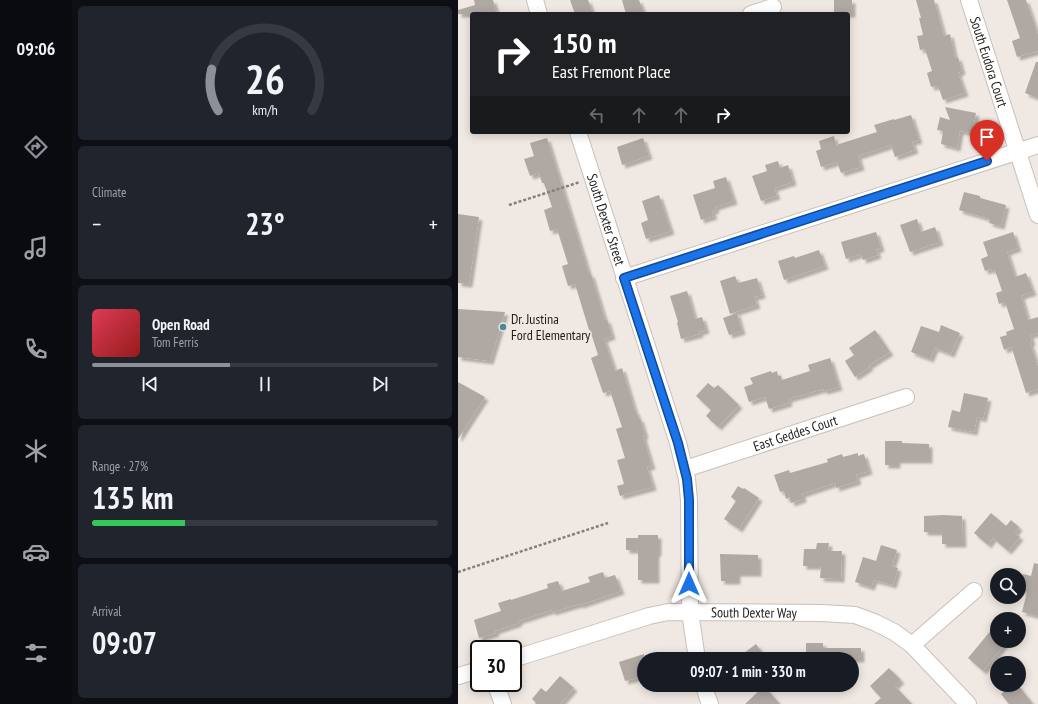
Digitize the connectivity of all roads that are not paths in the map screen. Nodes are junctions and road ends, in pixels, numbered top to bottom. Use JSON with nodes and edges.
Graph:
{"nodes":[{"id":1,"x":535,"y":0,"type":"edge"},
{"id":2,"x":969,"y":0,"type":"edge"},
{"id":3,"x":773,"y":7,"type":"dead end"},
{"id":4,"x":538,"y":12,"type":"edge"},
{"id":5,"x":757,"y":12,"type":"edge"},
{"id":6,"x":579,"y":134,"type":"edge"},
{"id":7,"x":1038,"y":145,"type":"edge"},
{"id":8,"x":1018,"y":151,"type":"junction"},
{"id":9,"x":1038,"y":215,"type":"edge"},
{"id":10,"x":624,"y":278,"type":"junction"},
{"id":11,"x":906,"y":397,"type":"dead end"},
{"id":12,"x":685,"y":469,"type":"junction"},
{"id":13,"x":974,"y":591,"type":"dead end"},
{"id":14,"x":690,"y":612,"type":"junction"},
{"id":15,"x":912,"y":645,"type":"junction"},
{"id":16,"x":696,"y":652,"type":"edge"},
{"id":17,"x":522,"y":656,"type":"edge"},
{"id":18,"x":470,"y":673,"type":"edge"},
{"id":19,"x":458,"y":676,"type":"edge"},
{"id":20,"x":498,"y":692,"type":"edge"},
{"id":21,"x":706,"y":692,"type":"edge"},
{"id":22,"x":503,"y":704,"type":"edge"},
{"id":23,"x":710,"y":704,"type":"edge"},
{"id":24,"x":968,"y":704,"type":"edge"}],
"edges":[{"from":1,"to":4,"type":"street"},
{"from":2,"to":8,"type":"street","name":"South Eudora Court"},
{"from":3,"to":5,"type":"street"},
{"from":6,"to":10,"type":"street","name":"South Dexter Street"},
{"from":7,"to":8,"type":"street"},
{"from":8,"to":9,"type":"street","name":"South Eudora Court"},
{"from":8,"to":10,"type":"street"},
{"from":10,"to":12,"type":"street","name":"South Dexter Street"},
{"from":11,"to":12,"type":"street","name":"East Geddes Court"},
{"from":12,"to":14,"type":"street","name":"South Dexter Street"},
{"from":13,"to":15,"type":"street"},
{"from":14,"to":15,"type":"street","name":"South Dexter Way"},
{"from":14,"to":16,"type":"street","name":"South Dexter Street"},
{"from":14,"to":17,"type":"street","name":"South Dexter Way"},
{"from":15,"to":24,"type":"street","name":"South Dexter Way"},
{"from":18,"to":19,"type":"street"},
{"from":20,"to":22,"type":"street"},
{"from":21,"to":23,"type":"street"}]}
